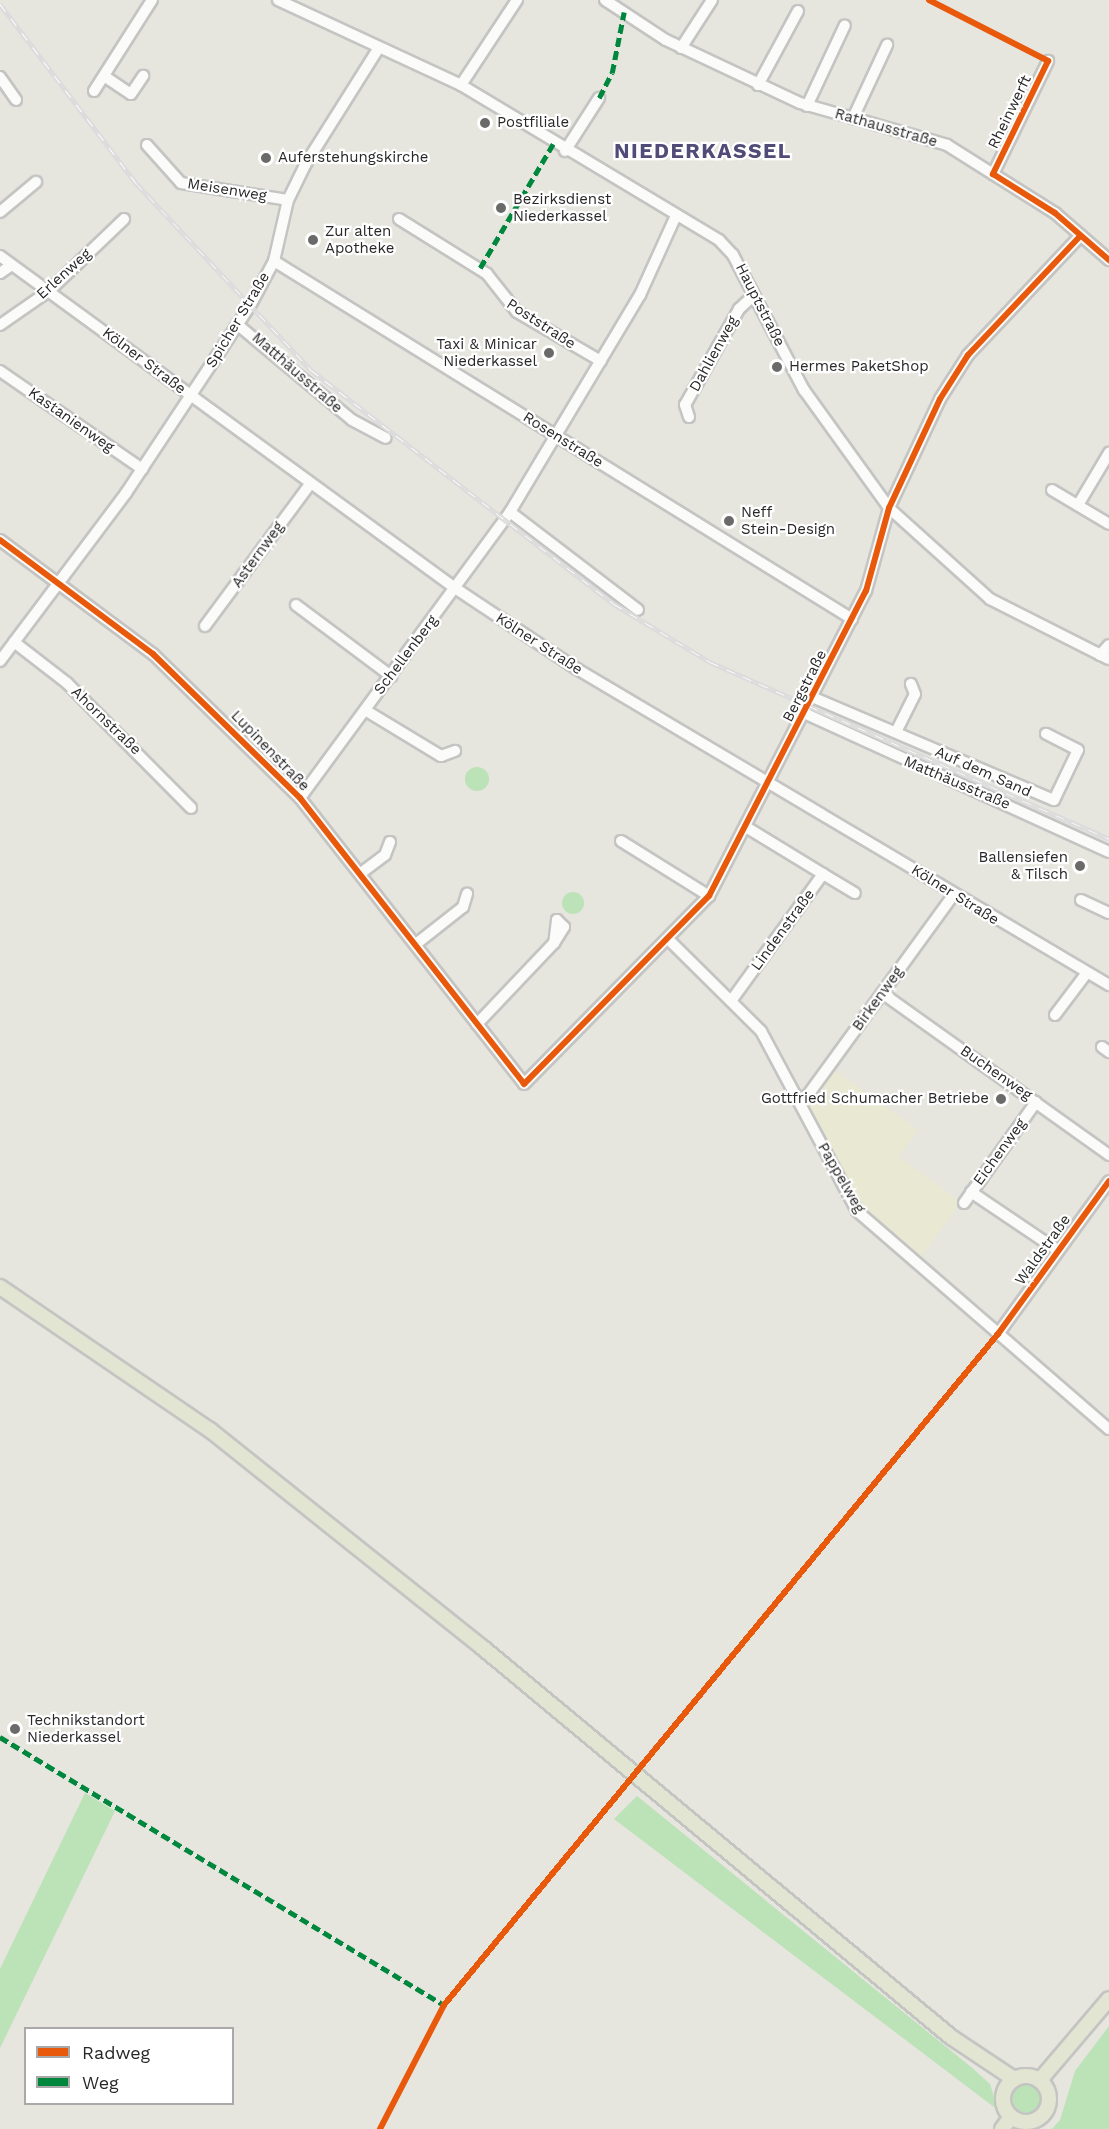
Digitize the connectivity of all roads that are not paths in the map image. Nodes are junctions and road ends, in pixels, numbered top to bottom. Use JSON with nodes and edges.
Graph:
{"nodes":[{"id":1,"x":152,"y":0,"type":"edge"},
{"id":2,"x":278,"y":0,"type":"edge"},
{"id":3,"x":517,"y":0,"type":"edge"},
{"id":4,"x":605,"y":0,"type":"edge"},
{"id":5,"x":712,"y":0,"type":"edge"},
{"id":6,"x":297,"y":4,"type":"edge"},
{"id":7,"x":798,"y":12,"type":"dead end"},
{"id":8,"x":845,"y":25,"type":"dead end"},
{"id":9,"x":887,"y":45,"type":"dead end"},
{"id":10,"x":681,"y":48,"type":"junction"},
{"id":11,"x":378,"y":49,"type":"junction"},
{"id":12,"x":1048,"y":61,"type":"dead end"},
{"id":13,"x":104,"y":76,"type":"junction"},
{"id":14,"x":143,"y":76,"type":"dead end"},
{"id":15,"x":0,"y":77,"type":"edge"},
{"id":16,"x":461,"y":85,"type":"junction"},
{"id":17,"x":758,"y":85,"type":"junction"},
{"id":18,"x":94,"y":91,"type":"dead end"},
{"id":19,"x":599,"y":98,"type":"dead end"},
{"id":20,"x":16,"y":100,"type":"dead end"},
{"id":21,"x":807,"y":106,"type":"junction"},
{"id":22,"x":853,"y":118,"type":"junction"},
{"id":23,"x":147,"y":145,"type":"dead end"},
{"id":24,"x":565,"y":151,"type":"junction"},
{"id":25,"x":993,"y":174,"type":"junction"},
{"id":26,"x":36,"y":182,"type":"dead end"},
{"id":27,"x":288,"y":200,"type":"junction"},
{"id":28,"x":0,"y":212,"type":"edge"},
{"id":29,"x":675,"y":218,"type":"junction"},
{"id":30,"x":124,"y":219,"type":"dead end"},
{"id":31,"x":399,"y":219,"type":"dead end"},
{"id":32,"x":1080,"y":236,"type":"junction"},
{"id":33,"x":0,"y":256,"type":"edge"},
{"id":34,"x":1109,"y":260,"type":"edge"},
{"id":35,"x":274,"y":261,"type":"junction"},
{"id":36,"x":12,"y":265,"type":"junction"},
{"id":37,"x":0,"y":273,"type":"edge"},
{"id":38,"x":49,"y":291,"type":"junction"},
{"id":39,"x":753,"y":296,"type":"junction"},
{"id":40,"x":0,"y":325,"type":"edge"},
{"id":41,"x":238,"y":326,"type":"junction"},
{"id":42,"x":601,"y":361,"type":"junction"},
{"id":43,"x":0,"y":371,"type":"edge"},
{"id":44,"x":190,"y":395,"type":"junction"},
{"id":45,"x":689,"y":417,"type":"dead end"},
{"id":46,"x":555,"y":436,"type":"junction"},
{"id":47,"x":386,"y":438,"type":"dead end"},
{"id":48,"x":1109,"y":453,"type":"edge"},
{"id":49,"x":142,"y":469,"type":"junction"},
{"id":50,"x":310,"y":484,"type":"junction"},
{"id":51,"x":1052,"y":490,"type":"dead end"},
{"id":52,"x":1078,"y":505,"type":"junction"},
{"id":53,"x":889,"y":508,"type":"junction"},
{"id":54,"x":510,"y":512,"type":"junction"},
{"id":55,"x":1109,"y":524,"type":"edge"},
{"id":56,"x":0,"y":540,"type":"edge"},
{"id":57,"x":59,"y":582,"type":"junction"},
{"id":58,"x":455,"y":588,"type":"junction"},
{"id":59,"x":296,"y":605,"type":"dead end"},
{"id":60,"x":638,"y":610,"type":"dead end"},
{"id":61,"x":852,"y":620,"type":"junction"},
{"id":62,"x":205,"y":626,"type":"dead end"},
{"id":63,"x":14,"y":642,"type":"junction"},
{"id":64,"x":1109,"y":645,"type":"edge"},
{"id":65,"x":1105,"y":657,"type":"edge"},
{"id":66,"x":0,"y":661,"type":"edge"},
{"id":67,"x":391,"y":675,"type":"junction"},
{"id":68,"x":911,"y":684,"type":"dead end"},
{"id":69,"x":812,"y":697,"type":"junction"},
{"id":70,"x":365,"y":710,"type":"junction"},
{"id":71,"x":804,"y":713,"type":"junction"},
{"id":72,"x":896,"y":732,"type":"junction"},
{"id":73,"x":1046,"y":734,"type":"dead end"},
{"id":74,"x":455,"y":752,"type":"dead end"},
{"id":75,"x":768,"y":784,"type":"junction"},
{"id":76,"x":300,"y":798,"type":"junction"},
{"id":77,"x":191,"y":808,"type":"dead end"},
{"id":78,"x":746,"y":827,"type":"junction"},
{"id":79,"x":621,"y":841,"type":"dead end"},
{"id":80,"x":390,"y":842,"type":"dead end"},
{"id":81,"x":1109,"y":852,"type":"edge"},
{"id":82,"x":361,"y":873,"type":"junction"},
{"id":83,"x":824,"y":874,"type":"junction"},
{"id":84,"x":855,"y":893,"type":"dead end"},
{"id":85,"x":467,"y":894,"type":"dead end"},
{"id":86,"x":954,"y":894,"type":"junction"},
{"id":87,"x":709,"y":896,"type":"junction"},
{"id":88,"x":1081,"y":900,"type":"dead end"},
{"id":89,"x":1109,"y":913,"type":"edge"},
{"id":90,"x":669,"y":940,"type":"junction"},
{"id":91,"x":554,"y":943,"type":"dead end"},
{"id":92,"x":416,"y":944,"type":"junction"},
{"id":93,"x":1086,"y":974,"type":"junction"},
{"id":94,"x":1109,"y":985,"type":"edge"},
{"id":95,"x":882,"y":993,"type":"junction"},
{"id":96,"x":731,"y":1001,"type":"junction"},
{"id":97,"x":1055,"y":1016,"type":"dead end"},
{"id":98,"x":477,"y":1024,"type":"junction"},
{"id":99,"x":500,"y":1053,"type":"joint"},
{"id":100,"x":798,"y":1100,"type":"junction"},
{"id":101,"x":1036,"y":1102,"type":"junction"},
{"id":102,"x":1109,"y":1155,"type":"edge"},
{"id":103,"x":1109,"y":1181,"type":"edge"},
{"id":104,"x":971,"y":1192,"type":"junction"},
{"id":105,"x":964,"y":1203,"type":"dead end"},
{"id":106,"x":1057,"y":1251,"type":"junction"},
{"id":107,"x":0,"y":1287,"type":"edge"},
{"id":108,"x":998,"y":1334,"type":"junction"},
{"id":109,"x":1109,"y":1429,"type":"edge"},
{"id":110,"x":1109,"y":2000,"type":"edge"},
{"id":111,"x":951,"y":2037,"type":"junction"},
{"id":112,"x":1014,"y":2079,"type":"junction"},
{"id":113,"x":1040,"y":2080,"type":"junction"},
{"id":114,"x":1004,"y":2092,"type":"junction"},
{"id":115,"x":1011,"y":2116,"type":"junction"},
{"id":116,"x":1002,"y":2129,"type":"edge"}],
"edges":[{"from":1,"to":13,"type":"street"},
{"from":2,"to":6,"type":"street","name":"Hauptstraße"},
{"from":3,"to":16,"type":"street"},
{"from":4,"to":10,"type":"street","name":"Rathausstraße"},
{"from":5,"to":10,"type":"street"},
{"from":6,"to":11,"type":"street","name":"Hauptstraße"},
{"from":7,"to":17,"type":"street"},
{"from":8,"to":21,"type":"street"},
{"from":9,"to":22,"type":"street"},
{"from":10,"to":17,"type":"street","name":"Rathausstraße"},
{"from":11,"to":16,"type":"street","name":"Hauptstraße"},
{"from":11,"to":27,"type":"street","name":"Spicher Straße"},
{"from":12,"to":25,"type":"street","name":"Rheinwerft"},
{"from":13,"to":14,"type":"street"},
{"from":13,"to":18,"type":"street"},
{"from":15,"to":20,"type":"street"},
{"from":16,"to":24,"type":"street","name":"Hauptstraße"},
{"from":17,"to":21,"type":"street","name":"Rathausstraße"},
{"from":19,"to":24,"type":"street"},
{"from":21,"to":22,"type":"street","name":"Rathausstraße"},
{"from":22,"to":25,"type":"street","name":"Rathausstraße"},
{"from":23,"to":27,"type":"street","name":"Meisenweg"},
{"from":24,"to":29,"type":"street","name":"Hauptstraße"},
{"from":25,"to":32,"type":"street","name":"Rathausstraße"},
{"from":26,"to":28,"type":"street"},
{"from":27,"to":35,"type":"street","name":"Spicher Straße"},
{"from":29,"to":39,"type":"street","name":"Hauptstraße"},
{"from":29,"to":42,"type":"street","name":"Schellenberg"},
{"from":30,"to":38,"type":"street","name":"Erlenweg"},
{"from":31,"to":42,"type":"street","name":"Poststraße"},
{"from":32,"to":34,"type":"street","name":"Rathausstraße"},
{"from":32,"to":53,"type":"street","name":"Bergstraße"},
{"from":33,"to":36,"type":"street","name":"Kölner Straße"},
{"from":35,"to":41,"type":"street","name":"Spicher Straße"},
{"from":35,"to":46,"type":"street","name":"Rosenstraße"},
{"from":36,"to":37,"type":"street"},
{"from":36,"to":38,"type":"street","name":"Kölner Straße"},
{"from":38,"to":40,"type":"street","name":"Erlenweg"},
{"from":38,"to":44,"type":"street","name":"Kölner Straße"},
{"from":39,"to":45,"type":"street","name":"Dahlienweg"},
{"from":39,"to":53,"type":"street","name":"Hauptstraße"},
{"from":41,"to":44,"type":"street","name":"Spicher Straße"},
{"from":41,"to":47,"type":"street","name":"Matthäusstraße"},
{"from":42,"to":46,"type":"street","name":"Schellenberg"},
{"from":43,"to":49,"type":"street","name":"Kastanienweg"},
{"from":44,"to":49,"type":"street","name":"Spicher Straße"},
{"from":44,"to":50,"type":"street","name":"Kölner Straße"},
{"from":46,"to":54,"type":"street","name":"Schellenberg"},
{"from":46,"to":61,"type":"street","name":"Rosenstraße"},
{"from":48,"to":52,"type":"street"},
{"from":49,"to":57,"type":"street","name":"Spicher Straße"},
{"from":50,"to":58,"type":"street","name":"Kölner Straße"},
{"from":50,"to":62,"type":"street","name":"Asternweg"},
{"from":51,"to":52,"type":"street"},
{"from":52,"to":55,"type":"street"},
{"from":53,"to":61,"type":"street","name":"Bergstraße"},
{"from":53,"to":65,"type":"street","name":"Hauptstraße"},
{"from":54,"to":58,"type":"street","name":"Schellenberg"},
{"from":54,"to":60,"type":"street"},
{"from":56,"to":57,"type":"street","name":"Lupinenstraße"},
{"from":57,"to":63,"type":"street","name":"Spicher Straße"},
{"from":57,"to":76,"type":"street","name":"Lupinenstraße"},
{"from":58,"to":67,"type":"street","name":"Schellenberg"},
{"from":58,"to":75,"type":"street","name":"Kölner Straße"},
{"from":59,"to":67,"type":"street"},
{"from":61,"to":69,"type":"street","name":"Bergstraße"},
{"from":63,"to":66,"type":"street","name":"Spicher Straße"},
{"from":63,"to":77,"type":"street","name":"Ahornstraße"},
{"from":64,"to":65,"type":"street"},
{"from":67,"to":70,"type":"street","name":"Schellenberg"},
{"from":68,"to":72,"type":"street"},
{"from":69,"to":71,"type":"street","name":"Bergstraße"},
{"from":69,"to":72,"type":"street","name":"Auf dem Sand"},
{"from":70,"to":74,"type":"street"},
{"from":70,"to":76,"type":"street","name":"Schellenberg"},
{"from":71,"to":75,"type":"street","name":"Bergstraße"},
{"from":71,"to":81,"type":"street","name":"Matthäusstraße"},
{"from":72,"to":73,"type":"street","name":"Auf dem Sand"},
{"from":75,"to":78,"type":"street","name":"Bergstraße"},
{"from":75,"to":86,"type":"street","name":"Kölner Straße"},
{"from":76,"to":82,"type":"street","name":"Lupinenstraße"},
{"from":78,"to":83,"type":"street","name":"Lindenstraße"},
{"from":78,"to":87,"type":"street","name":"Bergstraße"},
{"from":79,"to":87,"type":"street"},
{"from":80,"to":82,"type":"street"},
{"from":82,"to":92,"type":"street","name":"Lupinenstraße"},
{"from":83,"to":84,"type":"street"},
{"from":83,"to":96,"type":"street","name":"Lindenstraße"},
{"from":85,"to":92,"type":"street"},
{"from":86,"to":93,"type":"street","name":"Kölner Straße"},
{"from":86,"to":95,"type":"street","name":"Birkenweg"},
{"from":87,"to":90,"type":"street","name":"Bergstraße"},
{"from":88,"to":89,"type":"street"},
{"from":90,"to":96,"type":"street","name":"Pappelweg"},
{"from":90,"to":99,"type":"street","name":"Bergstraße"},
{"from":91,"to":98,"type":"street"},
{"from":92,"to":98,"type":"street","name":"Lupinenstraße"},
{"from":93,"to":94,"type":"street","name":"Kölner Straße"},
{"from":93,"to":97,"type":"street"},
{"from":95,"to":100,"type":"street","name":"Birkenweg"},
{"from":95,"to":101,"type":"street","name":"Buchenweg"},
{"from":96,"to":100,"type":"street","name":"Pappelweg"},
{"from":98,"to":99,"type":"street","name":"Lupinenstraße"},
{"from":100,"to":108,"type":"street","name":"Pappelweg"},
{"from":101,"to":102,"type":"street","name":"Buchenweg"},
{"from":101,"to":104,"type":"street","name":"Eichenweg"},
{"from":103,"to":106,"type":"street","name":"Waldstraße"},
{"from":104,"to":105,"type":"street","name":"Eichenweg"},
{"from":104,"to":106,"type":"street"},
{"from":106,"to":108,"type":"street","name":"Waldstraße"},
{"from":107,"to":111,"type":"main road"},
{"from":108,"to":109,"type":"street","name":"Pappelweg"},
{"from":110,"to":113,"type":"main road"},
{"from":111,"to":112,"type":"main road"},
{"from":111,"to":114,"type":"main road"},
{"from":112,"to":113,"type":"main road"},
{"from":112,"to":114,"type":"main road"},
{"from":113,"to":115,"type":"main road"},
{"from":114,"to":115,"type":"main road"},
{"from":115,"to":116,"type":"main road"}]}
